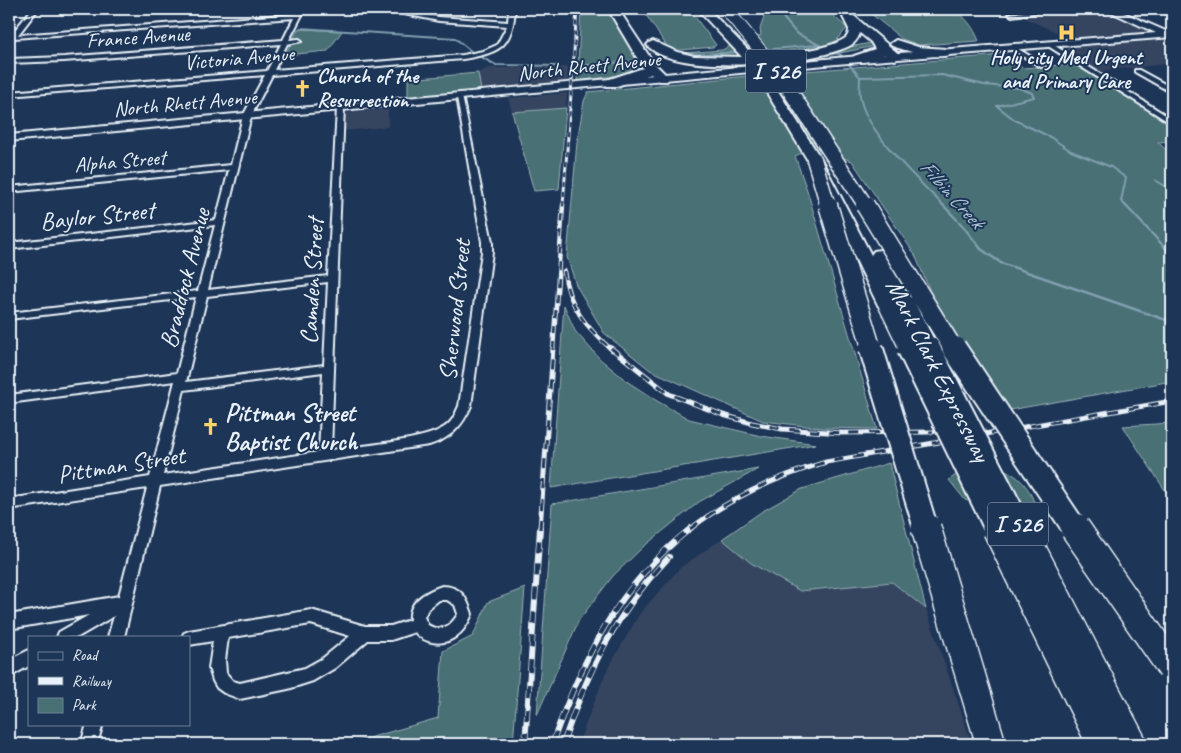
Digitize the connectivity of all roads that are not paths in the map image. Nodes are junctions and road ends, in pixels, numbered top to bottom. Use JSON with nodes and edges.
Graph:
{"nodes":[{"id":1,"x":35,"y":9,"type":"edge"},
{"id":2,"x":382,"y":9,"type":"edge"},
{"id":3,"x":512,"y":9,"type":"edge"},
{"id":4,"x":613,"y":9,"type":"edge"},
{"id":5,"x":702,"y":9,"type":"edge"},
{"id":6,"x":711,"y":9,"type":"edge"},
{"id":7,"x":726,"y":9,"type":"edge"},
{"id":8,"x":838,"y":9,"type":"edge"},
{"id":9,"x":1059,"y":9,"type":"edge"},
{"id":10,"x":1109,"y":9,"type":"edge"},
{"id":11,"x":300,"y":12,"type":"edge"},
{"id":12,"x":851,"y":13,"type":"edge"},
{"id":13,"x":1012,"y":14,"type":"dead end"},
{"id":14,"x":511,"y":24,"type":"junction"},
{"id":15,"x":1171,"y":35,"type":"edge"},
{"id":16,"x":10,"y":38,"type":"edge"},
{"id":17,"x":299,"y":41,"type":"dead end"},
{"id":18,"x":285,"y":42,"type":"junction"},
{"id":19,"x":877,"y":42,"type":"junction"},
{"id":20,"x":896,"y":44,"type":"junction"},
{"id":21,"x":1050,"y":45,"type":"junction"},
{"id":22,"x":1013,"y":48,"type":"junction"},
{"id":23,"x":946,"y":53,"type":"junction"},
{"id":24,"x":910,"y":55,"type":"junction"},
{"id":25,"x":895,"y":56,"type":"junction"},
{"id":26,"x":749,"y":57,"type":"junction"},
{"id":27,"x":858,"y":59,"type":"junction"},
{"id":28,"x":9,"y":61,"type":"edge"},
{"id":29,"x":648,"y":64,"type":"junction"},
{"id":30,"x":667,"y":64,"type":"junction"},
{"id":31,"x":1044,"y":66,"type":"dead end"},
{"id":32,"x":1137,"y":72,"type":"dead end"},
{"id":33,"x":709,"y":73,"type":"junction"},
{"id":34,"x":269,"y":74,"type":"junction"},
{"id":35,"x":669,"y":77,"type":"junction"},
{"id":36,"x":612,"y":83,"type":"junction"},
{"id":37,"x":1172,"y":84,"type":"edge"},
{"id":38,"x":1160,"y":85,"type":"junction"},
{"id":39,"x":1172,"y":91,"type":"edge"},
{"id":40,"x":9,"y":94,"type":"edge"},
{"id":41,"x":460,"y":98,"type":"junction"},
{"id":42,"x":341,"y":108,"type":"junction"},
{"id":43,"x":247,"y":116,"type":"junction"},
{"id":44,"x":1172,"y":122,"type":"edge"},
{"id":45,"x":9,"y":138,"type":"edge"},
{"id":46,"x":817,"y":149,"type":"junction"},
{"id":47,"x":234,"y":167,"type":"junction"},
{"id":48,"x":9,"y":189,"type":"edge"},
{"id":49,"x":220,"y":222,"type":"junction"},
{"id":50,"x":9,"y":246,"type":"edge"},
{"id":51,"x":332,"y":278,"type":"junction"},
{"id":52,"x":202,"y":292,"type":"junction"},
{"id":53,"x":9,"y":316,"type":"edge"},
{"id":54,"x":328,"y":368,"type":"junction"},
{"id":55,"x":180,"y":382,"type":"junction"},
{"id":56,"x":9,"y":399,"type":"edge"},
{"id":57,"x":447,"y":433,"type":"joint"},
{"id":58,"x":325,"y":456,"type":"junction"},
{"id":59,"x":155,"y":482,"type":"junction"},
{"id":60,"x":9,"y":504,"type":"edge"},
{"id":61,"x":124,"y":602,"type":"junction"},
{"id":62,"x":9,"y":622,"type":"edge"},
{"id":63,"x":418,"y":624,"type":"dead end"},
{"id":64,"x":222,"y":632,"type":"junction"},
{"id":65,"x":365,"y":633,"type":"junction"},
{"id":66,"x":66,"y":636,"type":"edge"},
{"id":67,"x":116,"y":636,"type":"edge"},
{"id":68,"x":190,"y":638,"type":"edge"},
{"id":69,"x":28,"y":658,"type":"edge"},
{"id":70,"x":1172,"y":668,"type":"edge"},
{"id":71,"x":9,"y":669,"type":"edge"},
{"id":72,"x":94,"y":726,"type":"edge"},
{"id":73,"x":89,"y":744,"type":"edge"},
{"id":74,"x":991,"y":744,"type":"edge"},
{"id":75,"x":1102,"y":744,"type":"edge"},
{"id":76,"x":1132,"y":744,"type":"edge"}],
"edges":[{"from":1,"to":16,"type":"street"},
{"from":2,"to":14,"type":"street"},
{"from":3,"to":14,"type":"street"},
{"from":4,"to":29,"type":"highway"},
{"from":5,"to":26,"type":"highway"},
{"from":6,"to":26,"type":"highway","name":"Mark Clark Expressway","number":"I 526"},
{"from":7,"to":46,"type":"highway","name":"Mark Clark Expressway","number":"I 526","bridge":true},
{"from":8,"to":12,"type":"highway"},
{"from":9,"to":13,"type":"street"},
{"from":10,"to":15,"type":"main road"},
{"from":11,"to":16,"type":"street"},
{"from":11,"to":18,"type":"street","name":"Braddock Avenue"},
{"from":12,"to":19,"type":"highway"},
{"from":12,"to":20,"type":"highway"},
{"from":12,"to":30,"type":"highway"},
{"from":14,"to":34,"type":"street","name":"Victoria Avenue"},
{"from":15,"to":21,"type":"main road","name":"North Rhett Avenue"},
{"from":17,"to":18,"type":"street","name":"France Avenue"},
{"from":18,"to":28,"type":"street","name":"France Avenue"},
{"from":18,"to":34,"type":"street","name":"Braddock Avenue"},
{"from":19,"to":25,"type":"highway"},
{"from":19,"to":27,"type":"highway"},
{"from":20,"to":23,"type":"highway"},
{"from":20,"to":24,"type":"highway"},
{"from":21,"to":22,"type":"main road","name":"North Rhett Avenue"},
{"from":21,"to":44,"type":"street"},
{"from":22,"to":23,"type":"main road","name":"North Rhett Avenue"},
{"from":22,"to":31,"type":"street"},
{"from":23,"to":24,"type":"main road","name":"North Rhett Avenue"},
{"from":24,"to":25,"type":"main road","name":"North Rhett Avenue"},
{"from":25,"to":27,"type":"main road","name":"North Rhett Avenue"},
{"from":26,"to":46,"type":"highway","name":"Mark Clark Expressway","number":"I 526"},
{"from":27,"to":33,"type":"main road","name":"North Rhett Avenue"},
{"from":29,"to":35,"type":"highway"},
{"from":29,"to":36,"type":"highway"},
{"from":30,"to":33,"type":"highway"},
{"from":30,"to":35,"type":"highway"},
{"from":32,"to":38,"type":"street"},
{"from":33,"to":35,"type":"main road","name":"North Rhett Avenue"},
{"from":34,"to":40,"type":"street","name":"Victoria Avenue"},
{"from":34,"to":43,"type":"street","name":"Braddock Avenue"},
{"from":35,"to":36,"type":"main road","name":"North Rhett Avenue"},
{"from":36,"to":41,"type":"main road","name":"North Rhett Avenue"},
{"from":37,"to":38,"type":"street"},
{"from":38,"to":39,"type":"street"},
{"from":41,"to":42,"type":"main road","name":"North Rhett Avenue"},
{"from":41,"to":57,"type":"street","name":"Sherwood Street"},
{"from":42,"to":43,"type":"main road","name":"North Rhett Avenue"},
{"from":42,"to":51,"type":"street","name":"Camden Street"},
{"from":43,"to":45,"type":"main road","name":"North Rhett Avenue"},
{"from":43,"to":47,"type":"street","name":"Braddock Avenue"},
{"from":46,"to":70,"type":"highway","bridge":true},
{"from":46,"to":74,"type":"highway","bridge":true},
{"from":46,"to":75,"type":"highway","name":"Mark Clark Expressway","number":"I 526","bridge":true},
{"from":46,"to":76,"type":"highway","name":"Mark Clark Expressway","number":"I 526","bridge":true},
{"from":47,"to":48,"type":"street","name":"Alpha Street"},
{"from":47,"to":49,"type":"street","name":"Braddock Avenue"},
{"from":49,"to":50,"type":"street","name":"Baylor Street"},
{"from":49,"to":52,"type":"street","name":"Braddock Avenue"},
{"from":51,"to":52,"type":"street"},
{"from":51,"to":54,"type":"street","name":"Camden Street"},
{"from":52,"to":53,"type":"street"},
{"from":52,"to":55,"type":"street","name":"Braddock Avenue"},
{"from":54,"to":55,"type":"street"},
{"from":54,"to":58,"type":"street","name":"Camden Street"},
{"from":55,"to":56,"type":"street"},
{"from":55,"to":59,"type":"street","name":"Braddock Avenue"},
{"from":57,"to":58,"type":"street","name":"Pittman Street"},
{"from":58,"to":59,"type":"street","name":"Pittman Street"},
{"from":59,"to":60,"type":"street","name":"Pittman Street"},
{"from":59,"to":61,"type":"street","name":"Braddock Avenue"},
{"from":61,"to":62,"type":"street"},
{"from":61,"to":66,"type":"street"},
{"from":61,"to":67,"type":"street","name":"Braddock Avenue"},
{"from":63,"to":65,"type":"street"},
{"from":64,"to":65,"type":"street"},
{"from":64,"to":65,"type":"street"},
{"from":64,"to":68,"type":"street"},
{"from":69,"to":71,"type":"street"},
{"from":72,"to":73,"type":"street"}]}
